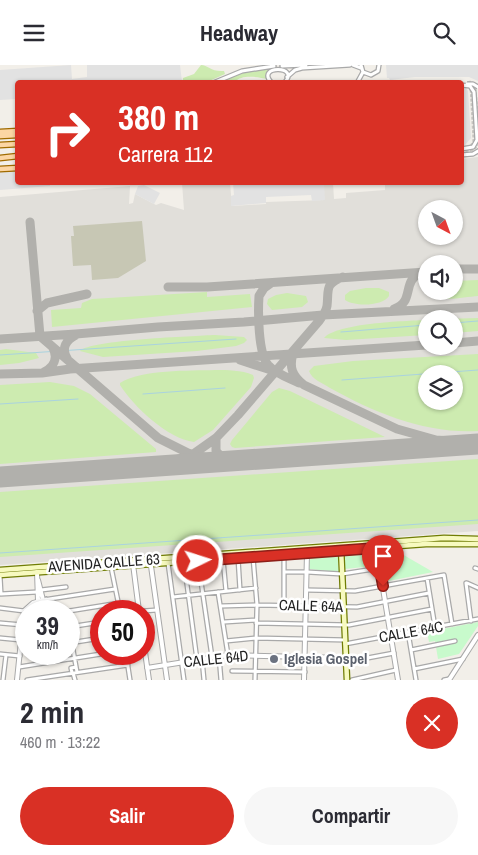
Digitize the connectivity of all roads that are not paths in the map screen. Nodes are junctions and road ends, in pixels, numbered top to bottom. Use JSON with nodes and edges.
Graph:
{"nodes":[{"id":1,"x":306,"y":65,"type":"edge"},
{"id":2,"x":352,"y":65,"type":"edge"},
{"id":3,"x":379,"y":65,"type":"edge"},
{"id":4,"x":274,"y":66,"type":"junction"},
{"id":5,"x":281,"y":66,"type":"edge"},
{"id":6,"x":361,"y":66,"type":"edge"},
{"id":7,"x":363,"y":72,"type":"junction"},
{"id":8,"x":287,"y":77,"type":"junction"},
{"id":9,"x":220,"y":80,"type":"edge"},
{"id":10,"x":270,"y":80,"type":"edge"},
{"id":11,"x":286,"y":80,"type":"edge"},
{"id":12,"x":359,"y":80,"type":"edge"},
{"id":13,"x":464,"y":85,"type":"edge"},
{"id":14,"x":464,"y":85,"type":"edge"},
{"id":15,"x":478,"y":87,"type":"edge"},
{"id":16,"x":15,"y":131,"type":"edge"},
{"id":17,"x":0,"y":132,"type":"edge"},
{"id":18,"x":15,"y":135,"type":"edge"},
{"id":19,"x":0,"y":136,"type":"edge"},
{"id":20,"x":15,"y":144,"type":"edge"},
{"id":21,"x":0,"y":145,"type":"edge"},
{"id":22,"x":464,"y":149,"type":"edge"},
{"id":23,"x":478,"y":151,"type":"edge"},
{"id":24,"x":464,"y":155,"type":"edge"},
{"id":25,"x":0,"y":157,"type":"edge"},
{"id":26,"x":15,"y":157,"type":"edge"},
{"id":27,"x":15,"y":168,"type":"edge"},
{"id":28,"x":0,"y":169,"type":"edge"},
{"id":29,"x":478,"y":539,"type":"edge"},
{"id":30,"x":478,"y":543,"type":"edge"},
{"id":31,"x":376,"y":546,"type":"junction"},
{"id":32,"x":341,"y":549,"type":"junction"},
{"id":33,"x":308,"y":553,"type":"junction"},
{"id":34,"x":284,"y":555,"type":"junction"},
{"id":35,"x":253,"y":557,"type":"junction"},
{"id":36,"x":238,"y":558,"type":"junction"},
{"id":37,"x":223,"y":559,"type":"junction"},
{"id":38,"x":198,"y":561,"type":"junction"},
{"id":39,"x":150,"y":562,"type":"junction"},
{"id":40,"x":184,"y":562,"type":"junction"},
{"id":41,"x":132,"y":563,"type":"junction"},
{"id":42,"x":168,"y":563,"type":"junction"},
{"id":43,"x":111,"y":567,"type":"junction"},
{"id":44,"x":380,"y":568,"type":"junction"},
{"id":45,"x":0,"y":570,"type":"edge"},
{"id":46,"x":307,"y":571,"type":"junction"},
{"id":47,"x":37,"y":572,"type":"junction"},
{"id":48,"x":284,"y":572,"type":"junction"},
{"id":49,"x":342,"y":574,"type":"junction"},
{"id":50,"x":0,"y":575,"type":"edge"},
{"id":51,"x":214,"y":576,"type":"dead end"},
{"id":52,"x":200,"y":577,"type":"junction"},
{"id":53,"x":427,"y":578,"type":"junction"},
{"id":54,"x":383,"y":586,"type":"junction"},
{"id":55,"x":66,"y":587,"type":"dead end"},
{"id":56,"x":256,"y":588,"type":"junction"},
{"id":57,"x":478,"y":588,"type":"edge"},
{"id":58,"x":115,"y":589,"type":"junction"},
{"id":59,"x":240,"y":590,"type":"junction"},
{"id":60,"x":307,"y":590,"type":"junction"},
{"id":61,"x":39,"y":591,"type":"junction"},
{"id":62,"x":226,"y":591,"type":"junction"},
{"id":63,"x":343,"y":591,"type":"junction"},
{"id":64,"x":218,"y":592,"type":"junction"},
{"id":65,"x":203,"y":593,"type":"junction"},
{"id":66,"x":429,"y":593,"type":"junction"},
{"id":67,"x":1,"y":594,"type":"edge"},
{"id":68,"x":188,"y":595,"type":"junction"},
{"id":69,"x":173,"y":597,"type":"junction"},
{"id":70,"x":42,"y":600,"type":"joint"},
{"id":71,"x":118,"y":600,"type":"edge"},
{"id":72,"x":139,"y":600,"type":"edge"},
{"id":73,"x":385,"y":602,"type":"junction"},
{"id":74,"x":257,"y":605,"type":"junction"},
{"id":75,"x":284,"y":605,"type":"junction"},
{"id":76,"x":221,"y":606,"type":"junction"},
{"id":77,"x":306,"y":606,"type":"junction"},
{"id":78,"x":343,"y":607,"type":"junction"},
{"id":79,"x":0,"y":608,"type":"edge"},
{"id":80,"x":432,"y":609,"type":"junction"},
{"id":81,"x":15,"y":610,"type":"edge"},
{"id":82,"x":157,"y":610,"type":"joint"},
{"id":83,"x":388,"y":617,"type":"junction"},
{"id":84,"x":478,"y":619,"type":"edge"},
{"id":85,"x":471,"y":621,"type":"junction"},
{"id":86,"x":224,"y":622,"type":"junction"},
{"id":87,"x":256,"y":622,"type":"junction"},
{"id":88,"x":0,"y":623,"type":"edge"},
{"id":89,"x":15,"y":624,"type":"edge"},
{"id":90,"x":306,"y":624,"type":"junction"},
{"id":91,"x":452,"y":624,"type":"junction"},
{"id":92,"x":344,"y":625,"type":"junction"},
{"id":93,"x":434,"y":627,"type":"junction"},
{"id":94,"x":408,"y":632,"type":"junction"},
{"id":95,"x":391,"y":635,"type":"junction"},
{"id":96,"x":0,"y":638,"type":"edge"},
{"id":97,"x":256,"y":638,"type":"junction"},
{"id":98,"x":306,"y":638,"type":"junction"},
{"id":99,"x":477,"y":639,"type":"edge"},
{"id":100,"x":15,"y":641,"type":"edge"},
{"id":101,"x":226,"y":641,"type":"junction"},
{"id":102,"x":455,"y":641,"type":"dead end"},
{"id":103,"x":345,"y":642,"type":"junction"},
{"id":104,"x":411,"y":650,"type":"junction"},
{"id":105,"x":394,"y":653,"type":"junction"},
{"id":106,"x":0,"y":654,"type":"edge"},
{"id":107,"x":6,"y":655,"type":"junction"},
{"id":108,"x":228,"y":655,"type":"junction"},
{"id":109,"x":255,"y":655,"type":"junction"},
{"id":110,"x":15,"y":656,"type":"edge"},
{"id":111,"x":219,"y":656,"type":"junction"},
{"id":112,"x":305,"y":656,"type":"junction"},
{"id":113,"x":212,"y":657,"type":"junction"},
{"id":114,"x":199,"y":659,"type":"junction"},
{"id":115,"x":462,"y":659,"type":"junction"},
{"id":116,"x":345,"y":660,"type":"junction"},
{"id":117,"x":182,"y":662,"type":"junction"},
{"id":118,"x":30,"y":665,"type":"edge"},
{"id":119,"x":76,"y":665,"type":"edge"},
{"id":120,"x":128,"y":665,"type":"joint"},
{"id":121,"x":147,"y":665,"type":"edge"},
{"id":122,"x":165,"y":665,"type":"junction"},
{"id":123,"x":18,"y":667,"type":"joint"},
{"id":124,"x":147,"y":668,"type":"junction"},
{"id":125,"x":414,"y":669,"type":"junction"},
{"id":126,"x":396,"y":670,"type":"junction"},
{"id":127,"x":232,"y":671,"type":"dead end"},
{"id":128,"x":255,"y":671,"type":"junction"},
{"id":129,"x":305,"y":672,"type":"junction"},
{"id":130,"x":74,"y":673,"type":"junction"},
{"id":131,"x":449,"y":679,"type":"edge"},
{"id":132,"x":3,"y":680,"type":"edge"},
{"id":133,"x":17,"y":680,"type":"edge"},
{"id":134,"x":28,"y":680,"type":"edge"},
{"id":135,"x":75,"y":680,"type":"edge"},
{"id":136,"x":130,"y":680,"type":"edge"},
{"id":137,"x":149,"y":680,"type":"edge"},
{"id":138,"x":167,"y":680,"type":"edge"},
{"id":139,"x":184,"y":680,"type":"edge"},
{"id":140,"x":204,"y":680,"type":"edge"},
{"id":141,"x":221,"y":680,"type":"edge"},
{"id":142,"x":255,"y":680,"type":"edge"},
{"id":143,"x":304,"y":680,"type":"edge"},
{"id":144,"x":347,"y":680,"type":"edge"},
{"id":145,"x":352,"y":680,"type":"edge"},
{"id":146,"x":398,"y":680,"type":"edge"},
{"id":147,"x":416,"y":680,"type":"edge"},
{"id":148,"x":444,"y":680,"type":"edge"}],
"edges":[{"from":1,"to":5,"type":"street"},
{"from":2,"to":6,"type":"street"},
{"from":2,"to":8,"type":"street"},
{"from":3,"to":7,"type":"street"},
{"from":4,"to":5,"type":"street"},
{"from":4,"to":9,"type":"street"},
{"from":4,"to":10,"type":"street"},
{"from":5,"to":8,"type":"street"},
{"from":6,"to":7,"type":"street"},
{"from":7,"to":12,"type":"street"},
{"from":8,"to":11,"type":"street"},
{"from":13,"to":15,"type":"street","bridge":true},
{"from":14,"to":22,"type":"street","bridge":true},
{"from":16,"to":17,"type":"main road"},
{"from":18,"to":19,"type":"main road"},
{"from":20,"to":21,"type":"main road"},
{"from":23,"to":24,"type":"street"},
{"from":25,"to":26,"type":"main road"},
{"from":27,"to":28,"type":"main road"},
{"from":29,"to":31,"type":"main road","name":"AVENIDA CALLE 63"},
{"from":30,"to":31,"type":"main road","name":"AVENIDA CALLE 63"},
{"from":31,"to":32,"type":"main road","name":"AVENIDA CALLE 63"},
{"from":31,"to":44,"type":"street"},
{"from":32,"to":33,"type":"main road","name":"AVENIDA CALLE 63"},
{"from":32,"to":39,"type":"main road","name":"AVENIDA CALLE 63"},
{"from":32,"to":49,"type":"main road"},
{"from":33,"to":34,"type":"main road","name":"AVENIDA CALLE 63"},
{"from":33,"to":46,"type":"street"},
{"from":34,"to":35,"type":"main road","name":"AVENIDA CALLE 63"},
{"from":34,"to":48,"type":"street"},
{"from":35,"to":36,"type":"main road","name":"AVENIDA CALLE 63"},
{"from":35,"to":56,"type":"street"},
{"from":36,"to":37,"type":"main road","name":"AVENIDA CALLE 63"},
{"from":36,"to":59,"type":"street"},
{"from":37,"to":38,"type":"main road","name":"AVENIDA CALLE 63"},
{"from":37,"to":62,"type":"street"},
{"from":38,"to":40,"type":"main road","name":"AVENIDA CALLE 63"},
{"from":38,"to":52,"type":"street"},
{"from":39,"to":41,"type":"main road","name":"AVENIDA CALLE 63"},
{"from":39,"to":42,"type":"main road","name":"AVENIDA CALLE 63"},
{"from":39,"to":82,"type":"street"},
{"from":40,"to":42,"type":"main road","name":"AVENIDA CALLE 63"},
{"from":40,"to":68,"type":"street"},
{"from":41,"to":43,"type":"main road","name":"AVENIDA CALLE 63"},
{"from":41,"to":45,"type":"main road","name":"AVENIDA CALLE 63"},
{"from":41,"to":72,"type":"street"},
{"from":42,"to":69,"type":"street"},
{"from":43,"to":47,"type":"main road","name":"AVENIDA CALLE 63"},
{"from":43,"to":58,"type":"street"},
{"from":44,"to":49,"type":"street"},
{"from":44,"to":54,"type":"street"},
{"from":46,"to":48,"type":"street"},
{"from":46,"to":49,"type":"street"},
{"from":46,"to":60,"type":"street"},
{"from":47,"to":50,"type":"main road","name":"AVENIDA CALLE 63"},
{"from":47,"to":61,"type":"street"},
{"from":48,"to":75,"type":"street"},
{"from":49,"to":63,"type":"main road"},
{"from":50,"to":67,"type":"street"},
{"from":51,"to":52,"type":"street"},
{"from":52,"to":65,"type":"street"},
{"from":53,"to":54,"type":"street"},
{"from":53,"to":66,"type":"street"},
{"from":53,"to":91,"type":"street"},
{"from":54,"to":63,"type":"street"},
{"from":54,"to":73,"type":"street"},
{"from":55,"to":61,"type":"street"},
{"from":56,"to":59,"type":"street"},
{"from":56,"to":74,"type":"street"},
{"from":57,"to":85,"type":"street"},
{"from":58,"to":70,"type":"street"},
{"from":58,"to":71,"type":"street"},
{"from":59,"to":62,"type":"street"},
{"from":60,"to":63,"type":"street"},
{"from":60,"to":77,"type":"street"},
{"from":61,"to":67,"type":"street"},
{"from":61,"to":70,"type":"street"},
{"from":62,"to":64,"type":"street"},
{"from":63,"to":78,"type":"main road"},
{"from":64,"to":65,"type":"street"},
{"from":64,"to":76,"type":"street"},
{"from":65,"to":68,"type":"street"},
{"from":65,"to":113,"type":"street"},
{"from":66,"to":73,"type":"street","name":"CALLE 64A"},
{"from":66,"to":80,"type":"street"},
{"from":68,"to":69,"type":"street"},
{"from":68,"to":114,"type":"street"},
{"from":69,"to":117,"type":"street"},
{"from":73,"to":78,"type":"street","name":"CALLE 64A"},
{"from":73,"to":83,"type":"street"},
{"from":74,"to":75,"type":"street","name":"CALLE 64A"},
{"from":74,"to":76,"type":"street","name":"CALLE 64A"},
{"from":74,"to":87,"type":"street"},
{"from":75,"to":77,"type":"street","name":"CALLE 64A"},
{"from":76,"to":86,"type":"street"},
{"from":77,"to":78,"type":"street","name":"CALLE 64A"},
{"from":77,"to":90,"type":"street"},
{"from":78,"to":92,"type":"main road"},
{"from":79,"to":81,"type":"street"},
{"from":80,"to":83,"type":"street"},
{"from":80,"to":93,"type":"street"},
{"from":82,"to":122,"type":"street"},
{"from":83,"to":92,"type":"street"},
{"from":83,"to":95,"type":"street"},
{"from":84,"to":85,"type":"street","name":"CALLE 64C"},
{"from":85,"to":91,"type":"street","name":"CALLE 64C"},
{"from":86,"to":87,"type":"street"},
{"from":86,"to":101,"type":"street"},
{"from":87,"to":90,"type":"street"},
{"from":87,"to":97,"type":"street"},
{"from":88,"to":89,"type":"street"},
{"from":90,"to":92,"type":"street"},
{"from":90,"to":98,"type":"street"},
{"from":91,"to":93,"type":"street","name":"CALLE 64C"},
{"from":92,"to":103,"type":"main road"},
{"from":93,"to":94,"type":"street","name":"CALLE 64C"},
{"from":94,"to":95,"type":"street","name":"CALLE 64C"},
{"from":94,"to":104,"type":"street"},
{"from":95,"to":103,"type":"street","name":"CALLE 64C"},
{"from":95,"to":105,"type":"street"},
{"from":96,"to":100,"type":"street"},
{"from":97,"to":98,"type":"street","name":"CALLE 64C"},
{"from":97,"to":101,"type":"street","name":"CALLE 64C"},
{"from":97,"to":109,"type":"street"},
{"from":98,"to":103,"type":"street","name":"CALLE 64C"},
{"from":98,"to":112,"type":"street"},
{"from":99,"to":115,"type":"street"},
{"from":101,"to":108,"type":"street"},
{"from":102,"to":104,"type":"street"},
{"from":103,"to":116,"type":"main road"},
{"from":104,"to":125,"type":"street"},
{"from":105,"to":116,"type":"street","name":"CALLE 64D"},
{"from":105,"to":126,"type":"street"},
{"from":106,"to":107,"type":"street"},
{"from":107,"to":110,"type":"street"},
{"from":107,"to":132,"type":"street"},
{"from":108,"to":109,"type":"street","name":"CALLE 64D"},
{"from":108,"to":111,"type":"street","name":"CALLE 64D"},
{"from":109,"to":112,"type":"street","name":"CALLE 64D"},
{"from":109,"to":128,"type":"street"},
{"from":111,"to":113,"type":"street","name":"CALLE 64D"},
{"from":111,"to":141,"type":"street"},
{"from":112,"to":116,"type":"street","name":"CALLE 64D"},
{"from":112,"to":129,"type":"street"},
{"from":113,"to":114,"type":"street","name":"CALLE 64D"},
{"from":114,"to":117,"type":"street","name":"CALLE 64D"},
{"from":114,"to":140,"type":"street"},
{"from":115,"to":125,"type":"street"},
{"from":115,"to":131,"type":"street"},
{"from":116,"to":144,"type":"main road"},
{"from":117,"to":122,"type":"street","name":"CALLE 64D"},
{"from":117,"to":139,"type":"street"},
{"from":118,"to":123,"type":"street"},
{"from":119,"to":130,"type":"street"},
{"from":120,"to":130,"type":"street"},
{"from":120,"to":136,"type":"street"},
{"from":121,"to":124,"type":"street"},
{"from":122,"to":124,"type":"street","name":"CALLE 64D"},
{"from":122,"to":138,"type":"street"},
{"from":123,"to":133,"type":"street"},
{"from":124,"to":137,"type":"street"},
{"from":125,"to":147,"type":"street"},
{"from":126,"to":145,"type":"street"},
{"from":126,"to":146,"type":"street"},
{"from":127,"to":128,"type":"street"},
{"from":128,"to":129,"type":"street"},
{"from":128,"to":142,"type":"street"},
{"from":129,"to":143,"type":"street"},
{"from":130,"to":134,"type":"street"},
{"from":130,"to":135,"type":"street"},
{"from":131,"to":148,"type":"street"}]}
